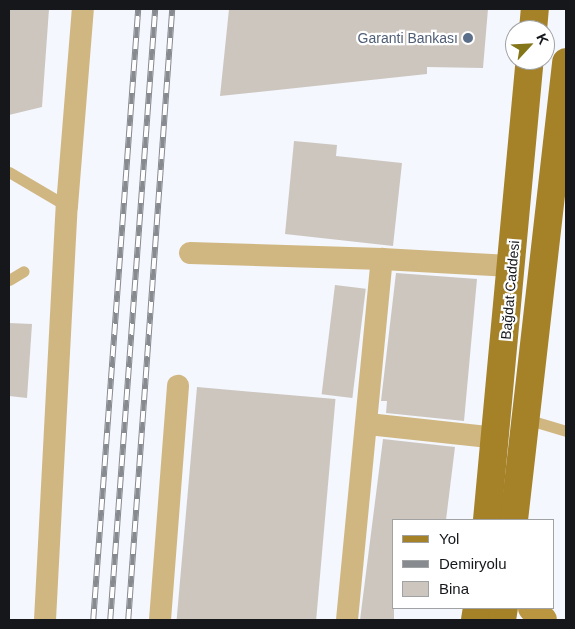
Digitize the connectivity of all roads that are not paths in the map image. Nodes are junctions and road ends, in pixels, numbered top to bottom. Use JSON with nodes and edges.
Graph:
{"nodes":[{"id":1,"x":83,"y":9,"type":"edge"},
{"id":2,"x":566,"y":62,"type":"edge"},
{"id":3,"x":529,"y":70,"type":"edge"},
{"id":4,"x":561,"y":156,"type":"edge"},
{"id":5,"x":9,"y":172,"type":"edge"},
{"id":6,"x":67,"y":206,"type":"junction"},
{"id":7,"x":190,"y":253,"type":"dead end"},
{"id":8,"x":382,"y":259,"type":"junction"},
{"id":9,"x":513,"y":266,"type":"junction"},
{"id":10,"x":24,"y":271,"type":"dead end"},
{"id":11,"x":9,"y":280,"type":"edge"},
{"id":12,"x":178,"y":386,"type":"dead end"},
{"id":13,"x":526,"y":419,"type":"junction"},
{"id":14,"x":368,"y":424,"type":"junction"},
{"id":15,"x":566,"y":431,"type":"edge"},
{"id":16,"x":496,"y":438,"type":"junction"},
{"id":17,"x":487,"y":519,"type":"edge"},
{"id":18,"x":514,"y":519,"type":"edge"},
{"id":19,"x":533,"y":609,"type":"edge"},
{"id":20,"x":45,"y":620,"type":"edge"},
{"id":21,"x":160,"y":620,"type":"edge"},
{"id":22,"x":347,"y":620,"type":"edge"},
{"id":23,"x":543,"y":620,"type":"edge"}],
"edges":[{"from":1,"to":6,"type":"street"},
{"from":2,"to":4,"type":"main road"},
{"from":3,"to":9,"type":"main road","name":"Bağdat Caddesi"},
{"from":4,"to":13,"type":"main road"},
{"from":5,"to":6,"type":"lane"},
{"from":6,"to":20,"type":"street"},
{"from":7,"to":8,"type":"street"},
{"from":8,"to":9,"type":"street"},
{"from":8,"to":14,"type":"street"},
{"from":9,"to":16,"type":"main road","name":"Bağdat Caddesi"},
{"from":10,"to":11,"type":"lane"},
{"from":12,"to":21,"type":"street"},
{"from":13,"to":15,"type":"lane"},
{"from":13,"to":18,"type":"main road"},
{"from":14,"to":16,"type":"street"},
{"from":14,"to":22,"type":"street"},
{"from":16,"to":17,"type":"main road","name":"Bağdat Caddesi"},
{"from":19,"to":23,"type":"street"}]}
